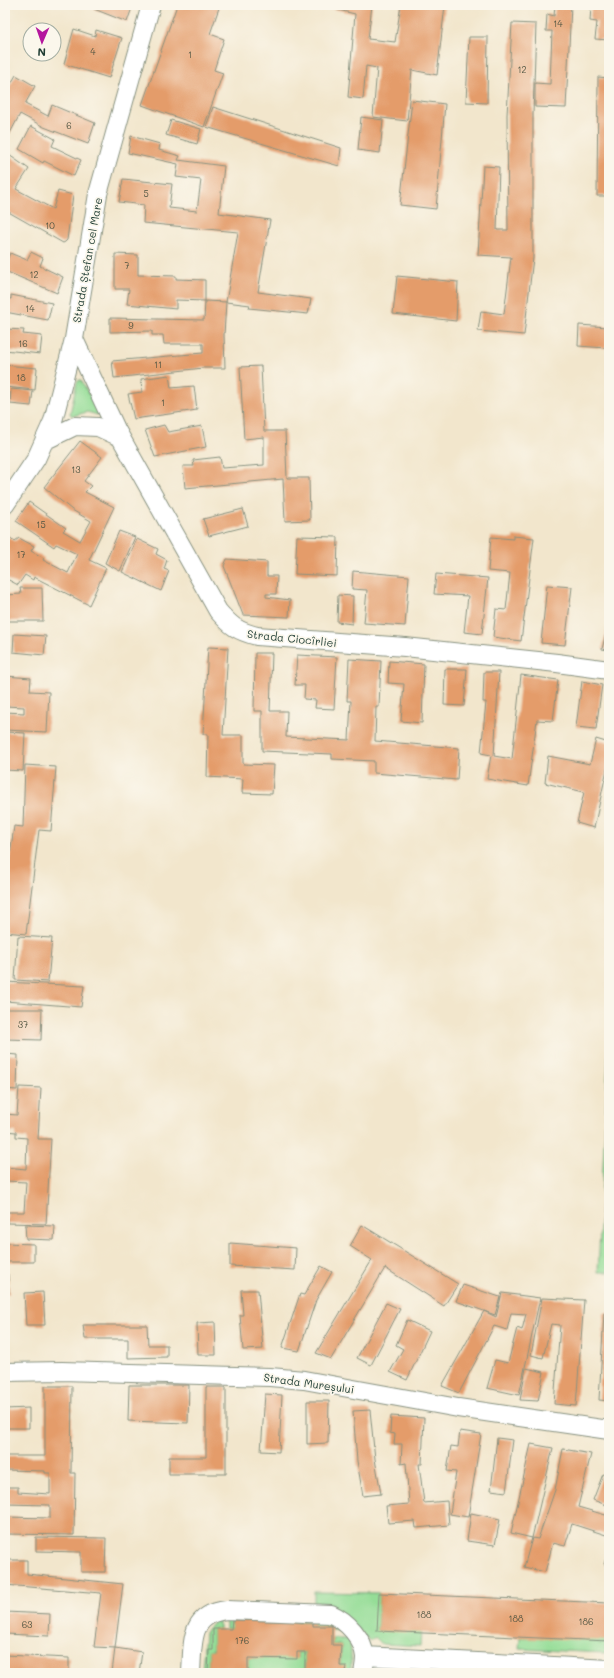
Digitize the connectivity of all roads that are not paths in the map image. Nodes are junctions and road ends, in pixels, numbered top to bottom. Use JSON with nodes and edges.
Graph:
{"nodes":[{"id":1,"x":150,"y":5,"type":"edge"},
{"id":2,"x":74,"y":339,"type":"junction"},
{"id":3,"x":120,"y":437,"type":"junction"},
{"id":4,"x":44,"y":441,"type":"junction"},
{"id":5,"x":5,"y":505,"type":"edge"},
{"id":6,"x":609,"y":670,"type":"edge"},
{"id":7,"x":5,"y":1372,"type":"edge"},
{"id":8,"x":609,"y":1430,"type":"edge"},
{"id":9,"x":364,"y":1665,"type":"edge"},
{"id":10,"x":609,"y":1668,"type":"edge"},
{"id":11,"x":191,"y":1673,"type":"edge"}],
"edges":[{"from":1,"to":2,"type":"street","name":"Strada Ștefan cel Mare"},
{"from":2,"to":3,"type":"street","name":"Strada Ciocîrliei"},
{"from":2,"to":4,"type":"street","name":"Strada Ștefan cel Mare"},
{"from":3,"to":4,"type":"street"},
{"from":3,"to":6,"type":"street","name":"Strada Ciocîrliei"},
{"from":4,"to":5,"type":"street","name":"Strada Ștefan cel Mare"},
{"from":7,"to":8,"type":"street","name":"Strada Mureșului"},
{"from":9,"to":10,"type":"street"},
{"from":9,"to":11,"type":"street"}]}
